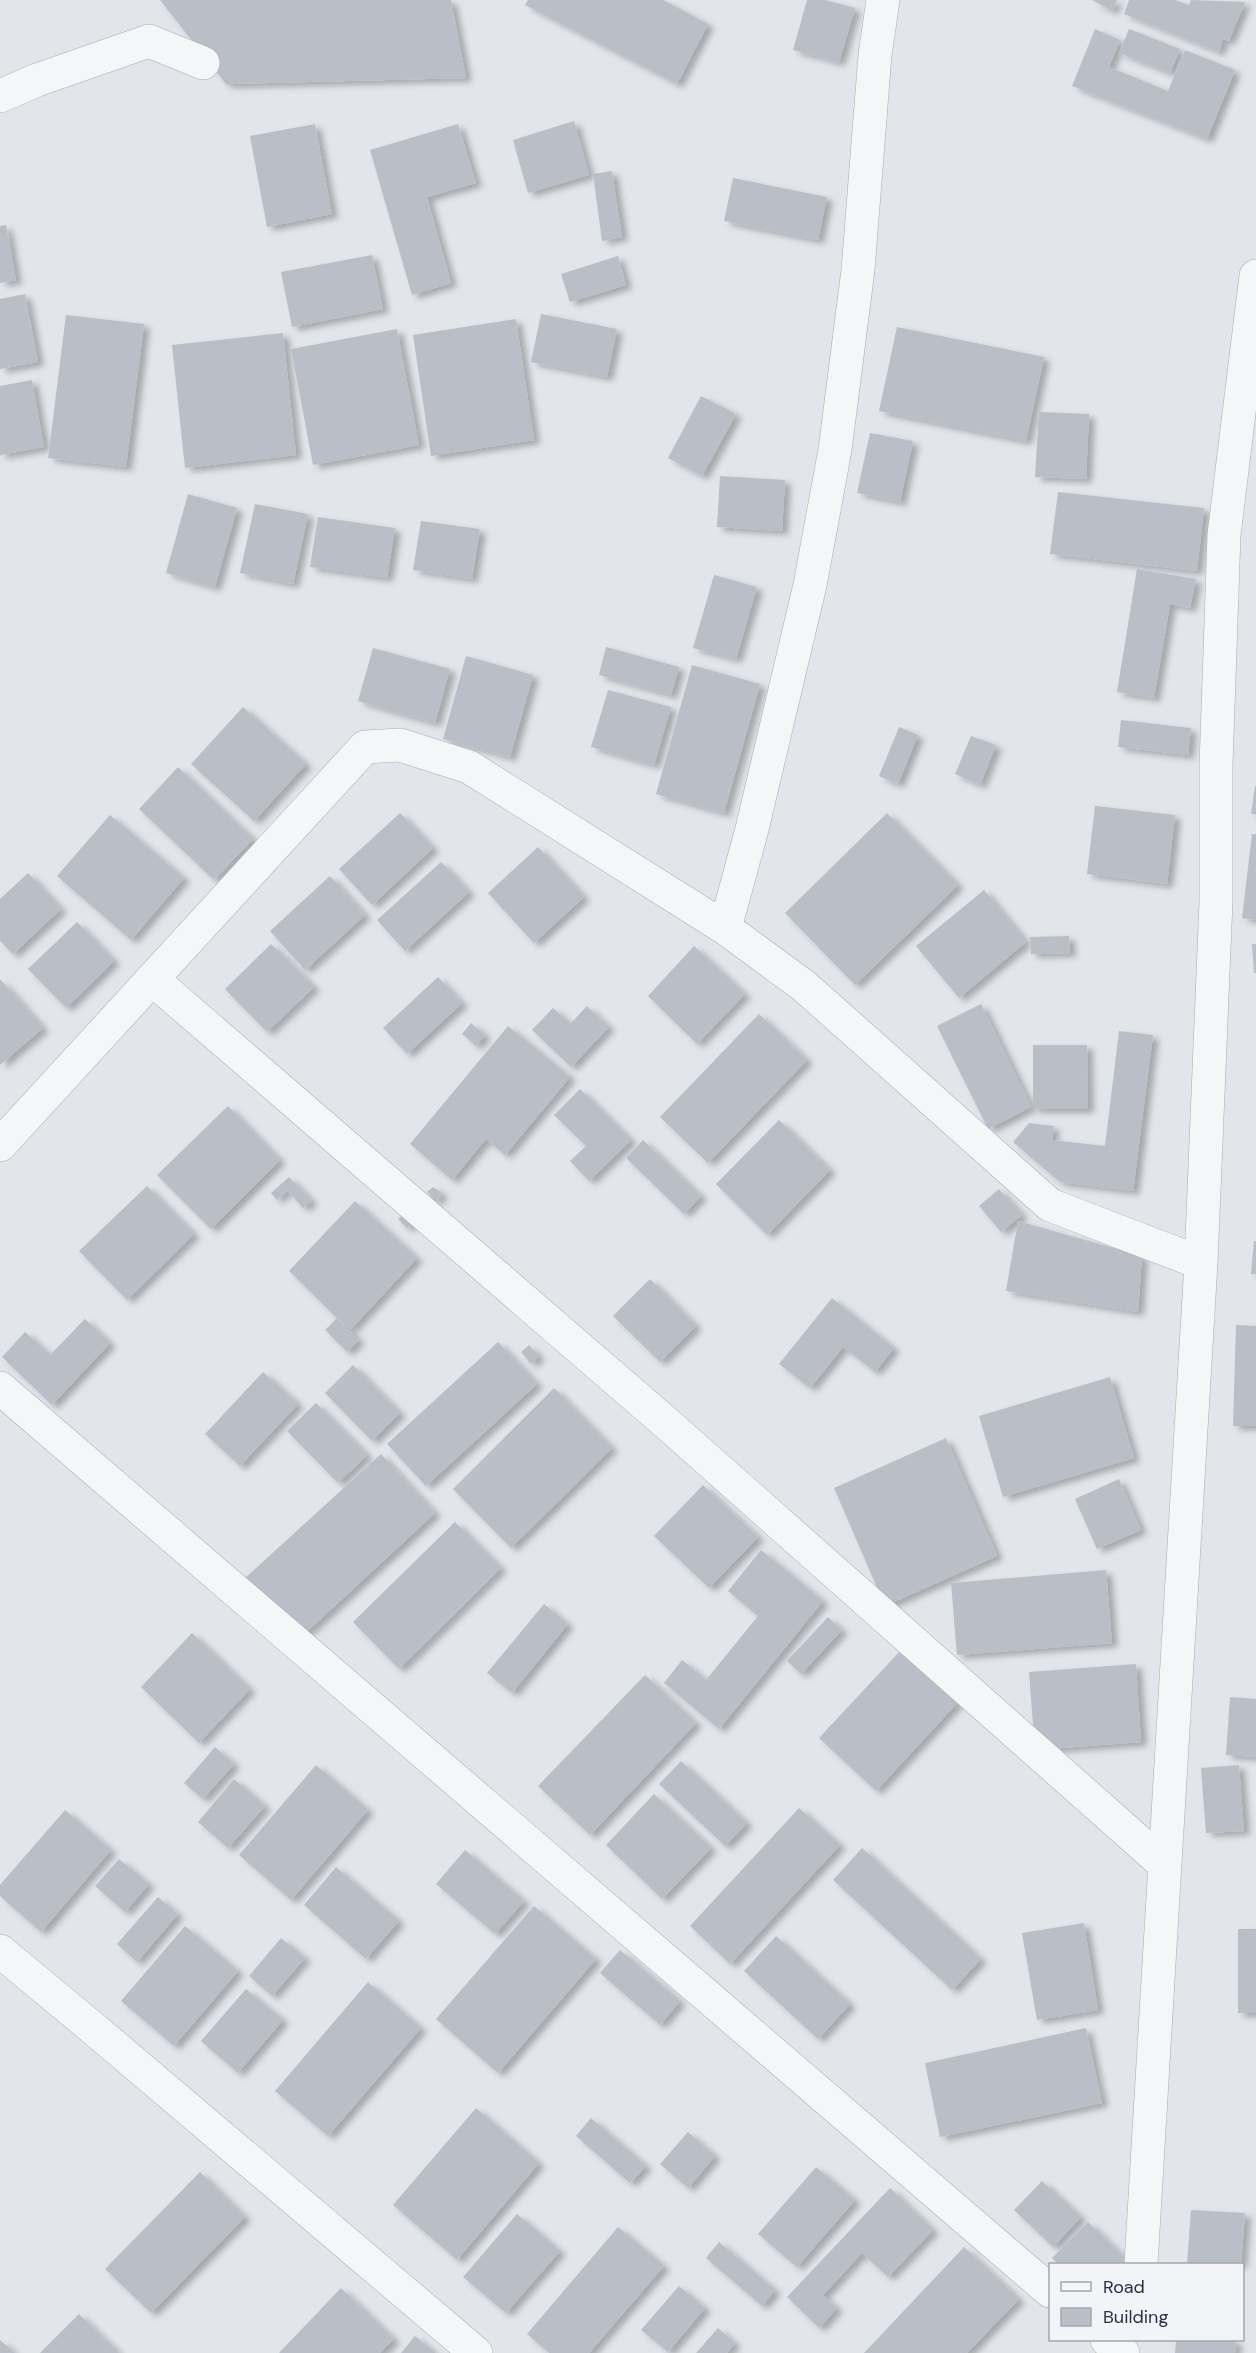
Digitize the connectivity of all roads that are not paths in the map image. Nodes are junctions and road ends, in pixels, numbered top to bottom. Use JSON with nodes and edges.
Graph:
{"nodes":[{"id":1,"x":883,"y":0,"type":"edge"},
{"id":2,"x":203,"y":63,"type":"dead end"},
{"id":3,"x":0,"y":96,"type":"edge"},
{"id":4,"x":1256,"y":276,"type":"edge"},
{"id":5,"x":725,"y":928,"type":"junction"},
{"id":6,"x":152,"y":980,"type":"junction"},
{"id":7,"x":0,"y":1145,"type":"edge"},
{"id":8,"x":1201,"y":1263,"type":"junction"},
{"id":9,"x":0,"y":1388,"type":"edge"},
{"id":10,"x":1165,"y":1865,"type":"junction"},
{"id":11,"x":0,"y":1952,"type":"edge"},
{"id":12,"x":1141,"y":2263,"type":"edge"},
{"id":13,"x":1049,"y":2290,"type":"edge"},
{"id":14,"x":1108,"y":2341,"type":"edge"},
{"id":15,"x":476,"y":2353,"type":"edge"},
{"id":16,"x":1123,"y":2353,"type":"edge"}],
"edges":[{"from":1,"to":5,"type":"street"},
{"from":2,"to":3,"type":"street"},
{"from":4,"to":8,"type":"street"},
{"from":5,"to":6,"type":"street"},
{"from":5,"to":8,"type":"street"},
{"from":6,"to":7,"type":"street"},
{"from":6,"to":10,"type":"street"},
{"from":8,"to":10,"type":"street"},
{"from":9,"to":13,"type":"street"},
{"from":10,"to":12,"type":"street"},
{"from":11,"to":15,"type":"street"},
{"from":14,"to":16,"type":"street"}]}
